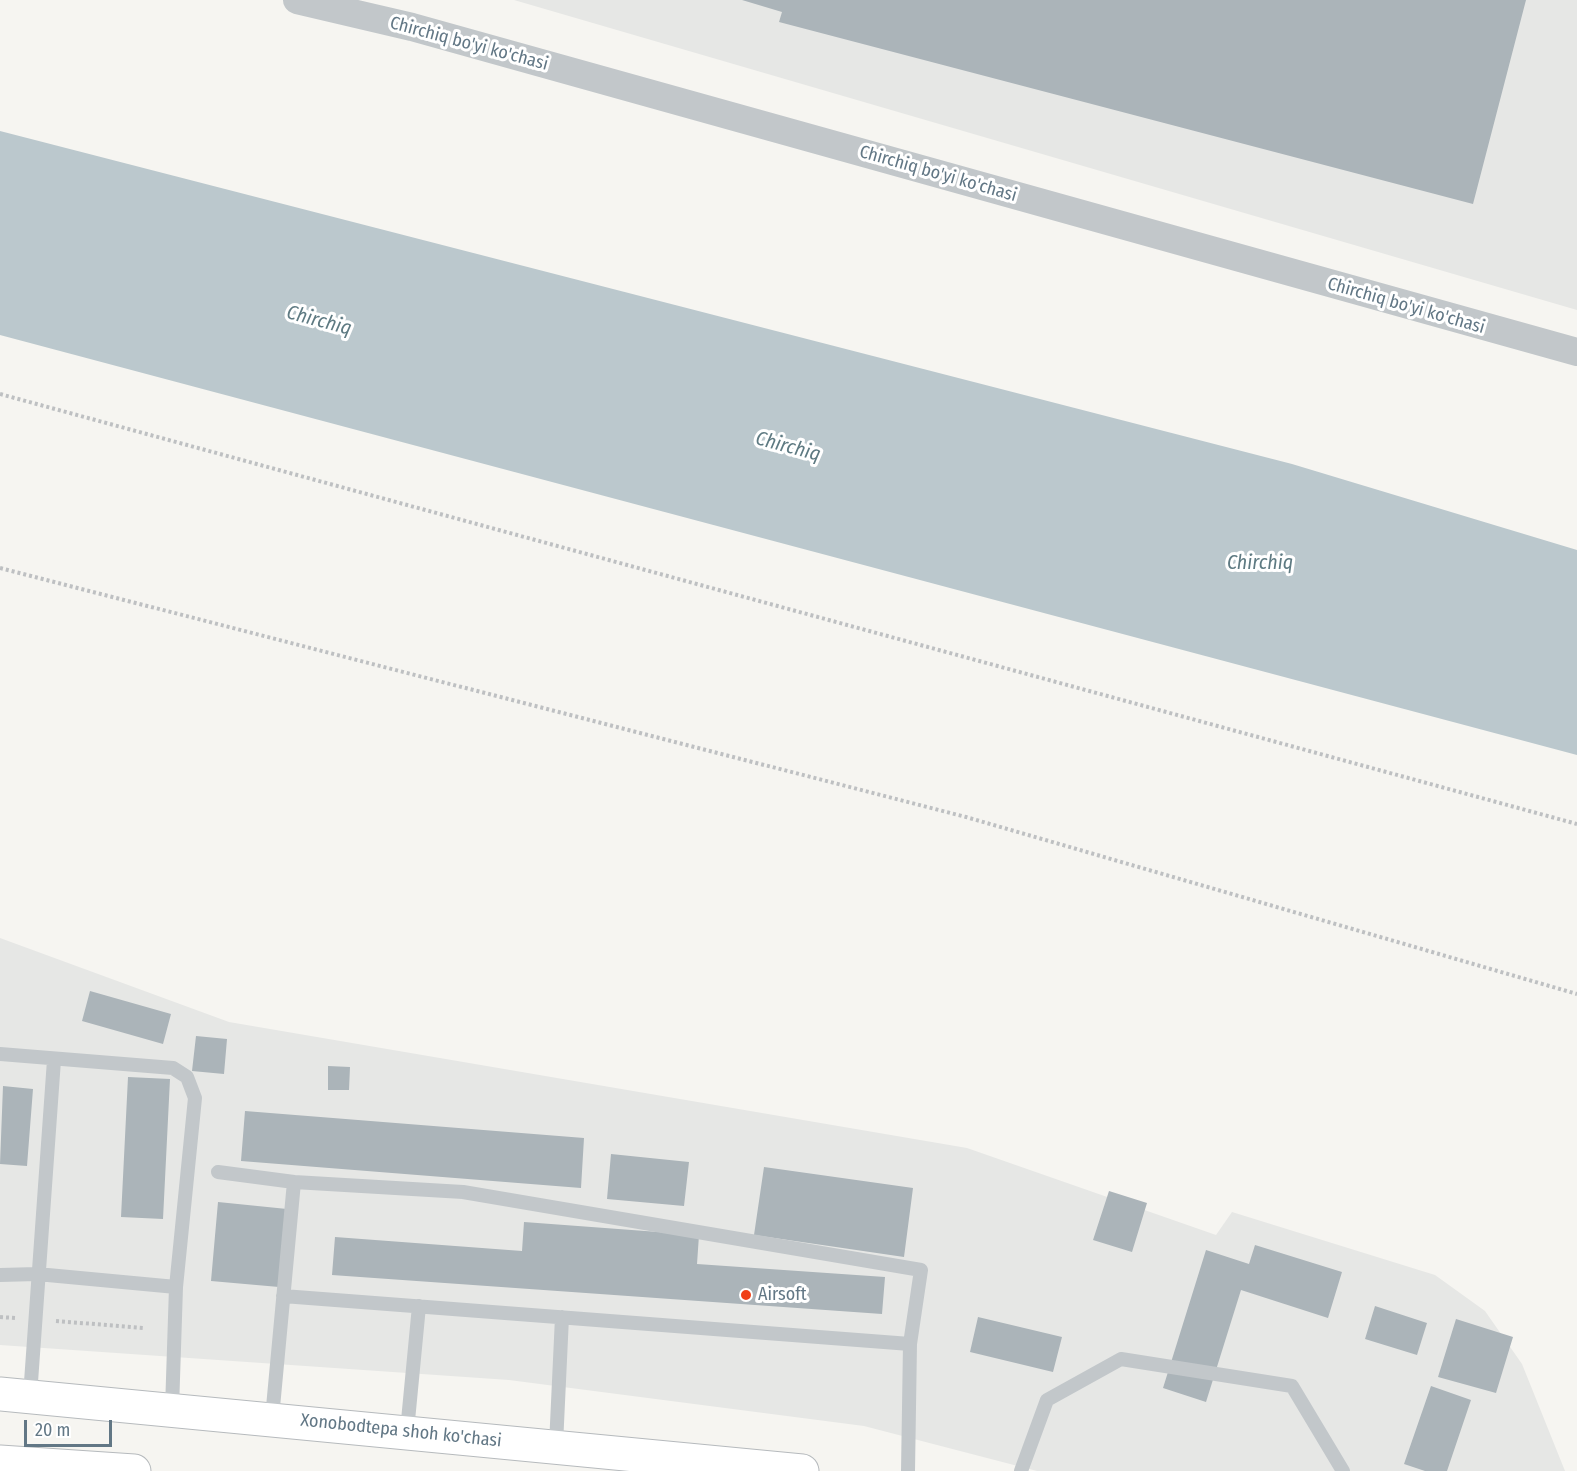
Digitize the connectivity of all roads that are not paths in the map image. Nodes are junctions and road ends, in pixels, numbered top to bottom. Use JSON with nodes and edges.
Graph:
{"nodes":[{"id":1,"x":297,"y":0,"type":"edge"},
{"id":2,"x":1577,"y":352,"type":"edge"},
{"id":3,"x":0,"y":1054,"type":"edge"},
{"id":4,"x":54,"y":1060,"type":"junction"},
{"id":5,"x":218,"y":1172,"type":"dead end"},
{"id":6,"x":294,"y":1182,"type":"junction"},
{"id":7,"x":37,"y":1274,"type":"junction"},
{"id":8,"x":0,"y":1275,"type":"edge"},
{"id":9,"x":176,"y":1287,"type":"junction"},
{"id":10,"x":283,"y":1296,"type":"junction"},
{"id":11,"x":419,"y":1306,"type":"junction"},
{"id":12,"x":562,"y":1317,"type":"junction"},
{"id":13,"x":910,"y":1344,"type":"junction"},
{"id":14,"x":15,"y":1395,"type":"edge"},
{"id":15,"x":172,"y":1408,"type":"junction"},
{"id":16,"x":272,"y":1418,"type":"junction"},
{"id":17,"x":407,"y":1431,"type":"junction"},
{"id":18,"x":556,"y":1446,"type":"junction"},
{"id":19,"x":0,"y":1462,"type":"edge"},
{"id":20,"x":134,"y":1471,"type":"edge"},
{"id":21,"x":802,"y":1471,"type":"edge"},
{"id":22,"x":908,"y":1471,"type":"edge"},
{"id":23,"x":1021,"y":1471,"type":"edge"},
{"id":24,"x":1344,"y":1471,"type":"edge"}],
"edges":[{"from":1,"to":2,"type":"street","name":"Chirchiq bo'yi ko'chasi"},
{"from":3,"to":4,"type":"lane"},
{"from":4,"to":7,"type":"lane"},
{"from":4,"to":9,"type":"lane"},
{"from":5,"to":6,"type":"lane"},
{"from":6,"to":10,"type":"lane"},
{"from":6,"to":13,"type":"lane"},
{"from":7,"to":8,"type":"lane"},
{"from":7,"to":9,"type":"lane"},
{"from":7,"to":14,"type":"lane"},
{"from":9,"to":15,"type":"lane"},
{"from":10,"to":11,"type":"lane"},
{"from":10,"to":16,"type":"lane"},
{"from":11,"to":12,"type":"lane"},
{"from":11,"to":17,"type":"lane"},
{"from":12,"to":13,"type":"lane"},
{"from":12,"to":18,"type":"lane"},
{"from":13,"to":22,"type":"lane"},
{"from":14,"to":15,"type":"highway","name":"Xonobodtepa shoh ko'chasi"},
{"from":15,"to":16,"type":"highway","name":"Xonobodtepa shoh ko'chasi"},
{"from":16,"to":17,"type":"highway","name":"Xonobodtepa shoh ko'chasi"},
{"from":17,"to":18,"type":"highway","name":"Xonobodtepa shoh ko'chasi"},
{"from":18,"to":21,"type":"highway","name":"Xonobodtepa shoh ko'chasi"},
{"from":19,"to":20,"type":"highway"},
{"from":23,"to":24,"type":"lane"}]}
